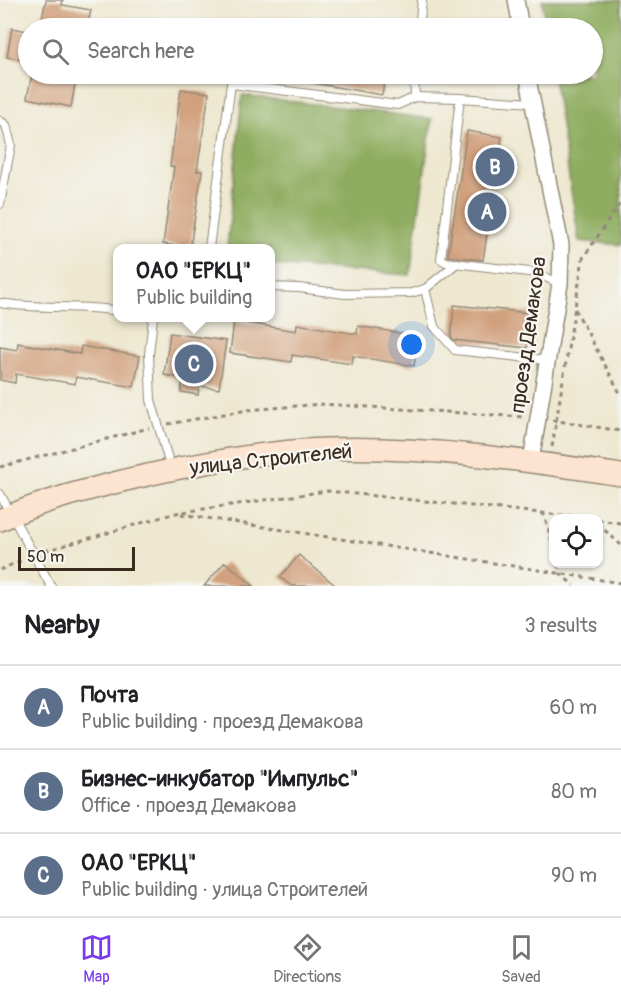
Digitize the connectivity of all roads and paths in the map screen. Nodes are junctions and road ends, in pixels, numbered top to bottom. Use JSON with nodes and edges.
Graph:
{"nodes":[{"id":1,"x":422,"y":0,"type":"edge"},
{"id":2,"x":516,"y":0,"type":"edge"},
{"id":3,"x":420,"y":18,"type":"edge"},
{"id":4,"x":519,"y":18,"type":"edge"},
{"id":5,"x":231,"y":84,"type":"edge"},
{"id":6,"x":231,"y":84,"type":"edge"},
{"id":7,"x":415,"y":84,"type":"edge"},
{"id":8,"x":529,"y":84,"type":"edge"},
{"id":9,"x":416,"y":97,"type":"junction"},
{"id":10,"x":460,"y":98,"type":"junction"},
{"id":11,"x":532,"y":103,"type":"junction"},
{"id":12,"x":0,"y":122,"type":"edge"},
{"id":13,"x":621,"y":202,"type":"edge"},
{"id":14,"x":0,"y":204,"type":"edge"},
{"id":15,"x":210,"y":244,"type":"edge"},
{"id":16,"x":457,"y":263,"type":"junction"},
{"id":17,"x":560,"y":284,"type":"junction"},
{"id":18,"x":275,"y":287,"type":"edge"},
{"id":19,"x":425,"y":289,"type":"junction"},
{"id":20,"x":0,"y":303,"type":"edge"},
{"id":21,"x":574,"y":308,"type":"junction"},
{"id":22,"x":113,"y":309,"type":"edge"},
{"id":23,"x":153,"y":322,"type":"edge"},
{"id":24,"x":546,"y":360,"type":"junction"},
{"id":25,"x":621,"y":394,"type":"edge"},
{"id":26,"x":538,"y":418,"type":"junction"},
{"id":27,"x":556,"y":421,"type":"junction"},
{"id":28,"x":158,"y":426,"type":"junction"},
{"id":29,"x":621,"y":431,"type":"edge"},
{"id":30,"x":551,"y":453,"type":"dead end"},
{"id":31,"x":531,"y":461,"type":"junction"},
{"id":32,"x":0,"y":467,"type":"edge"},
{"id":33,"x":171,"y":470,"type":"junction"},
{"id":34,"x":621,"y":476,"type":"edge"},
{"id":35,"x":0,"y":495,"type":"edge"},
{"id":36,"x":543,"y":512,"type":"junction"},
{"id":37,"x":176,"y":513,"type":"junction"},
{"id":38,"x":556,"y":514,"type":"edge"},
{"id":39,"x":6,"y":517,"type":"edge"},
{"id":40,"x":603,"y":522,"type":"edge"},
{"id":41,"x":621,"y":523,"type":"edge"},
{"id":42,"x":603,"y":527,"type":"edge"},
{"id":43,"x":549,"y":532,"type":"edge"},
{"id":44,"x":621,"y":545,"type":"edge"},
{"id":45,"x":35,"y":554,"type":"junction"},
{"id":46,"x":559,"y":568,"type":"edge"},
{"id":47,"x":0,"y":570,"type":"edge"},
{"id":48,"x":561,"y":574,"type":"junction"},
{"id":49,"x":621,"y":583,"type":"edge"},
{"id":50,"x":51,"y":586,"type":"edge"},
{"id":51,"x":574,"y":586,"type":"edge"}],
"edges":[{"from":1,"to":3,"type":"lane"},
{"from":2,"to":4,"type":"street"},
{"from":5,"to":9,"type":"lane"},
{"from":6,"to":15,"type":"lane"},
{"from":7,"to":9,"type":"lane"},
{"from":8,"to":11,"type":"street","name":"проезд Демакова"},
{"from":9,"to":10,"type":"lane"},
{"from":10,"to":11,"type":"lane"},
{"from":10,"to":16,"type":"lane"},
{"from":11,"to":17,"type":"street","name":"проезд Демакова"},
{"from":12,"to":14,"type":"lane"},
{"from":13,"to":21,"type":"path"},
{"from":16,"to":17,"type":"lane"},
{"from":16,"to":19,"type":"lane"},
{"from":17,"to":24,"type":"street","name":"проезд Демакова"},
{"from":18,"to":19,"type":"lane"},
{"from":19,"to":24,"type":"lane"},
{"from":20,"to":22,"type":"lane"},
{"from":21,"to":25,"type":"path"},
{"from":21,"to":27,"type":"path"},
{"from":23,"to":28,"type":"lane"},
{"from":24,"to":26,"type":"street","name":"проезд Демакова"},
{"from":26,"to":27,"type":"path"},
{"from":26,"to":28,"type":"path"},
{"from":26,"to":31,"type":"street","name":"проезд Демакова"},
{"from":27,"to":29,"type":"path"},
{"from":27,"to":30,"type":"path"},
{"from":28,"to":32,"type":"path"},
{"from":28,"to":33,"type":"lane"},
{"from":31,"to":33,"type":"street","name":"улица Строителей"},
{"from":31,"to":34,"type":"street","name":"улица Строителей"},
{"from":33,"to":39,"type":"street","name":"улица Строителей"},
{"from":35,"to":39,"type":"lane"},
{"from":36,"to":37,"type":"path"},
{"from":36,"to":38,"type":"path"},
{"from":36,"to":43,"type":"path"},
{"from":37,"to":45,"type":"path"},
{"from":37,"to":48,"type":"path"},
{"from":39,"to":45,"type":"lane"},
{"from":40,"to":41,"type":"path"},
{"from":42,"to":44,"type":"path"},
{"from":45,"to":47,"type":"path"},
{"from":45,"to":50,"type":"lane"},
{"from":46,"to":48,"type":"path"},
{"from":48,"to":49,"type":"path"},
{"from":48,"to":51,"type":"path"}]}
